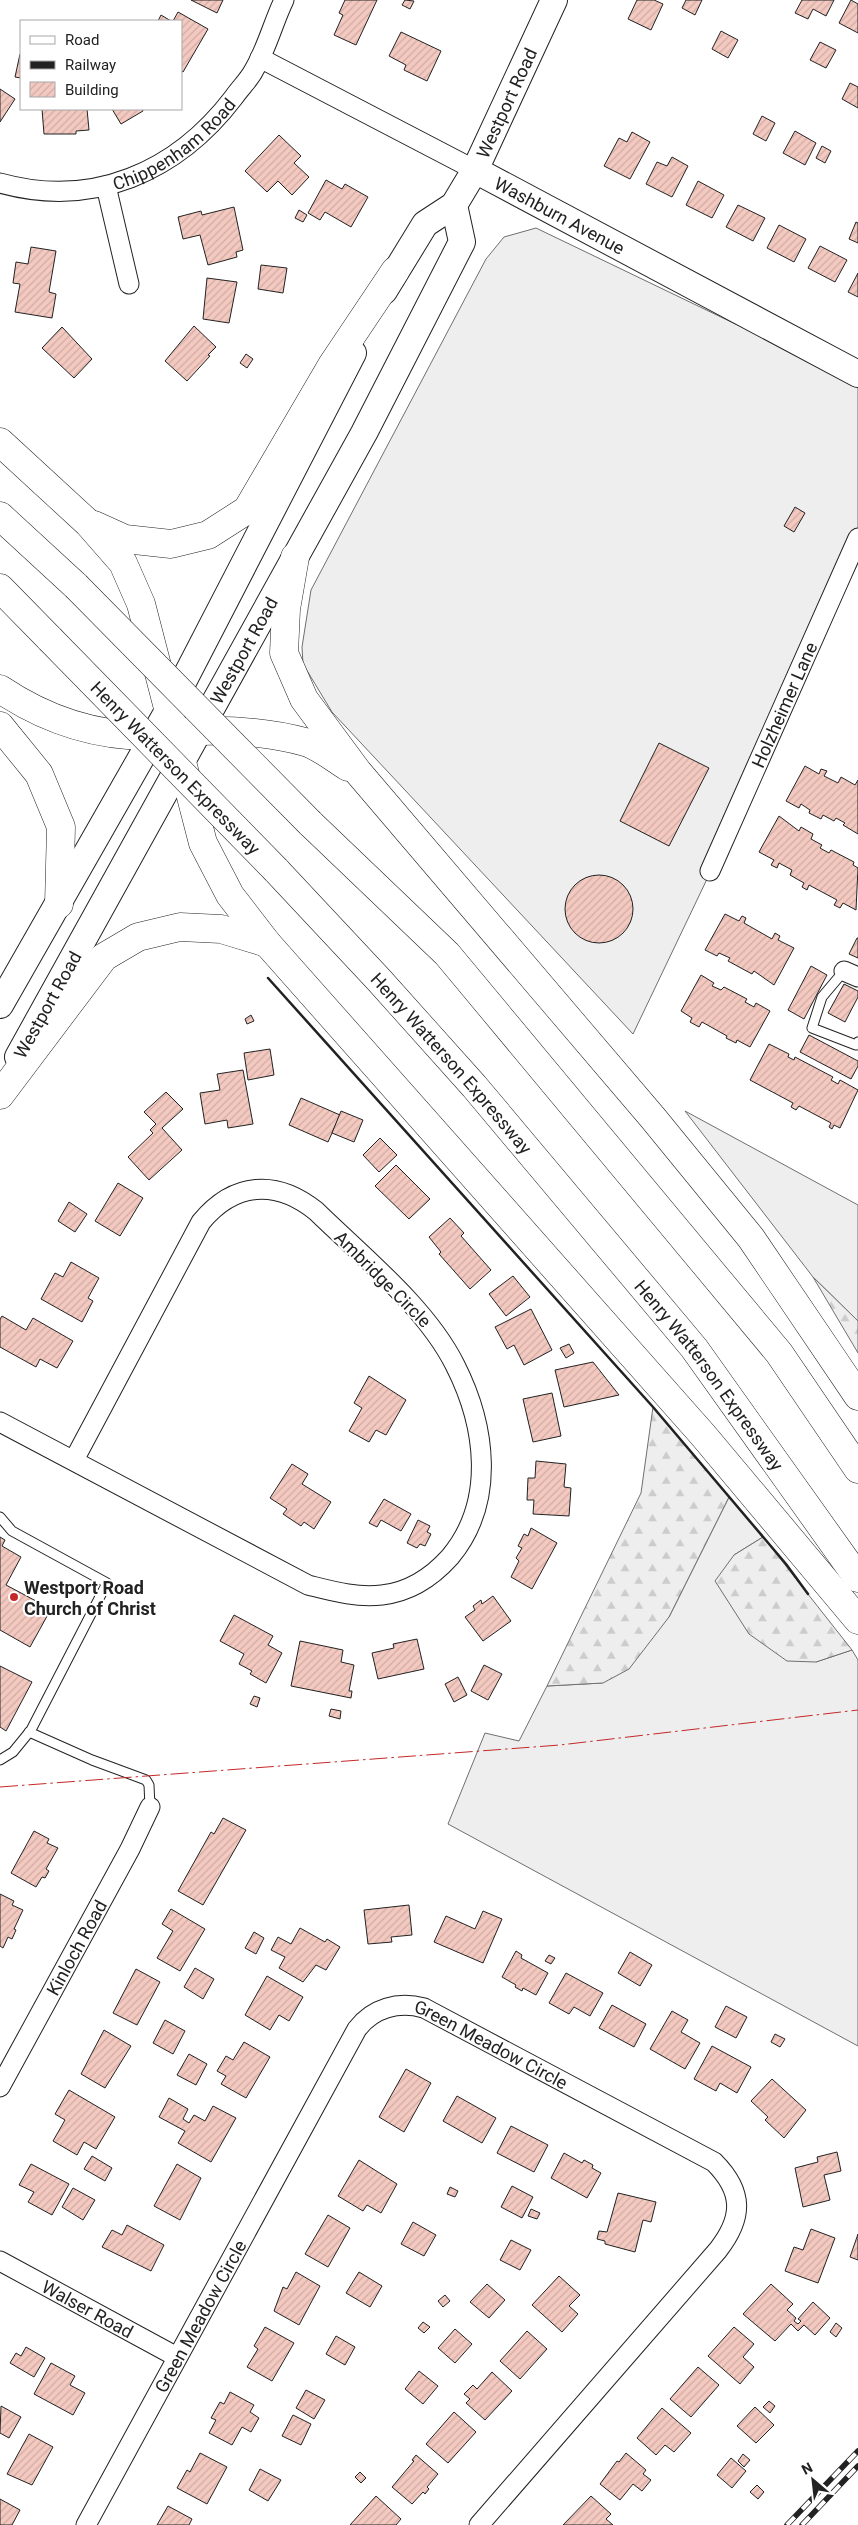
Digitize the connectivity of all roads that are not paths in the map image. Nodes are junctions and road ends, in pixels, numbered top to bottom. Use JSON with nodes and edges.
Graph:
{"nodes":[{"id":1,"x":284,"y":0,"type":"edge"},
{"id":2,"x":554,"y":0,"type":"edge"},
{"id":3,"x":260,"y":58,"type":"junction"},
{"id":4,"x":475,"y":170,"type":"junction"},
{"id":5,"x":0,"y":183,"type":"edge"},
{"id":6,"x":106,"y":186,"type":"junction"},
{"id":7,"x":454,"y":205,"type":"junction"},
{"id":8,"x":395,"y":271,"type":"junction"},
{"id":9,"x":130,"y":284,"type":"dead end"},
{"id":10,"x":858,"y":374,"type":"edge"},
{"id":11,"x":0,"y":442,"type":"edge"},
{"id":12,"x":0,"y":516,"type":"edge"},
{"id":13,"x":88,"y":523,"type":"junction"},
{"id":14,"x":858,"y":538,"type":"edge"},
{"id":15,"x":295,"y":557,"type":"junction"},
{"id":16,"x":0,"y":588,"type":"edge"},
{"id":17,"x":0,"y":689,"type":"edge"},
{"id":18,"x":0,"y":726,"type":"edge"},
{"id":19,"x":174,"y":727,"type":"junction"},
{"id":20,"x":181,"y":763,"type":"junction"},
{"id":21,"x":358,"y":772,"type":"junction"},
{"id":22,"x":710,"y":871,"type":"dead end"},
{"id":23,"x":59,"y":904,"type":"junction"},
{"id":24,"x":267,"y":943,"type":"junction"},
{"id":25,"x":851,"y":974,"type":"edge"},
{"id":26,"x":0,"y":1005,"type":"edge"},
{"id":27,"x":858,"y":1042,"type":"edge"},
{"id":28,"x":0,"y":1090,"type":"edge"},
{"id":29,"x":0,"y":1095,"type":"edge"},
{"id":30,"x":858,"y":1396,"type":"edge"},
{"id":31,"x":0,"y":1422,"type":"edge"},
{"id":32,"x":74,"y":1460,"type":"junction"},
{"id":33,"x":858,"y":1469,"type":"edge"},
{"id":34,"x":0,"y":1517,"type":"edge"},
{"id":35,"x":858,"y":1578,"type":"edge"},
{"id":36,"x":858,"y":1620,"type":"edge"},
{"id":37,"x":29,"y":1732,"type":"junction"},
{"id":38,"x":0,"y":1760,"type":"edge"},
{"id":39,"x":150,"y":1807,"type":"joint"},
{"id":40,"x":0,"y":2087,"type":"edge"},
{"id":41,"x":0,"y":2261,"type":"edge"},
{"id":42,"x":177,"y":2356,"type":"junction"},
{"id":43,"x":86,"y":2525,"type":"edge"},
{"id":44,"x":479,"y":2525,"type":"edge"}],
"edges":[{"from":1,"to":3,"type":"street","name":"Chippenham Road"},
{"from":2,"to":4,"type":"main road","name":"Westport Road"},
{"from":3,"to":4,"type":"street","name":"Washburn Avenue"},
{"from":3,"to":6,"type":"street","name":"Chippenham Road"},
{"from":4,"to":7,"type":"main road","name":"Westport Road"},
{"from":4,"to":10,"type":"main road","name":"Washburn Avenue"},
{"from":5,"to":6,"type":"street","name":"Chippenham Road"},
{"from":6,"to":9,"type":"street"},
{"from":7,"to":8,"type":"main road","name":"Westport Road"},
{"from":7,"to":15,"type":"main road","name":"Westport Road"},
{"from":8,"to":13,"type":"highway"},
{"from":8,"to":19,"type":"main road","name":"Westport Road"},
{"from":11,"to":13,"type":"highway"},
{"from":12,"to":33,"type":"highway","bridge":true},
{"from":13,"to":19,"type":"highway"},
{"from":14,"to":22,"type":"street","name":"Holzheimer Lane"},
{"from":15,"to":19,"type":"main road","name":"Westport Road"},
{"from":15,"to":21,"type":"highway"},
{"from":16,"to":35,"type":"highway","name":"Henry Watterson Expressway","bridge":true},
{"from":17,"to":19,"type":"highway"},
{"from":18,"to":23,"type":"highway"},
{"from":19,"to":20,"type":"highway"},
{"from":19,"to":21,"type":"highway"},
{"from":19,"to":23,"type":"main road","name":"Westport Road"},
{"from":20,"to":24,"type":"highway"},
{"from":20,"to":28,"type":"main road","name":"Westport Road"},
{"from":21,"to":30,"type":"highway"},
{"from":23,"to":26,"type":"main road","name":"Westport Road"},
{"from":24,"to":29,"type":"highway"},
{"from":24,"to":36,"type":"highway"},
{"from":25,"to":27,"type":"lane"},
{"from":31,"to":32,"type":"street","name":"Ambridge Circle"},
{"from":32,"to":32,"type":"street","name":"Ambridge Circle"},
{"from":34,"to":37,"type":"lane"},
{"from":37,"to":38,"type":"lane"},
{"from":37,"to":39,"type":"lane"},
{"from":39,"to":40,"type":"street","name":"Kinloch Road"},
{"from":41,"to":42,"type":"street","name":"Walser Road"},
{"from":42,"to":43,"type":"street","name":"Green Meadow Circle"},
{"from":42,"to":44,"type":"street","name":"Green Meadow Circle"}]}
